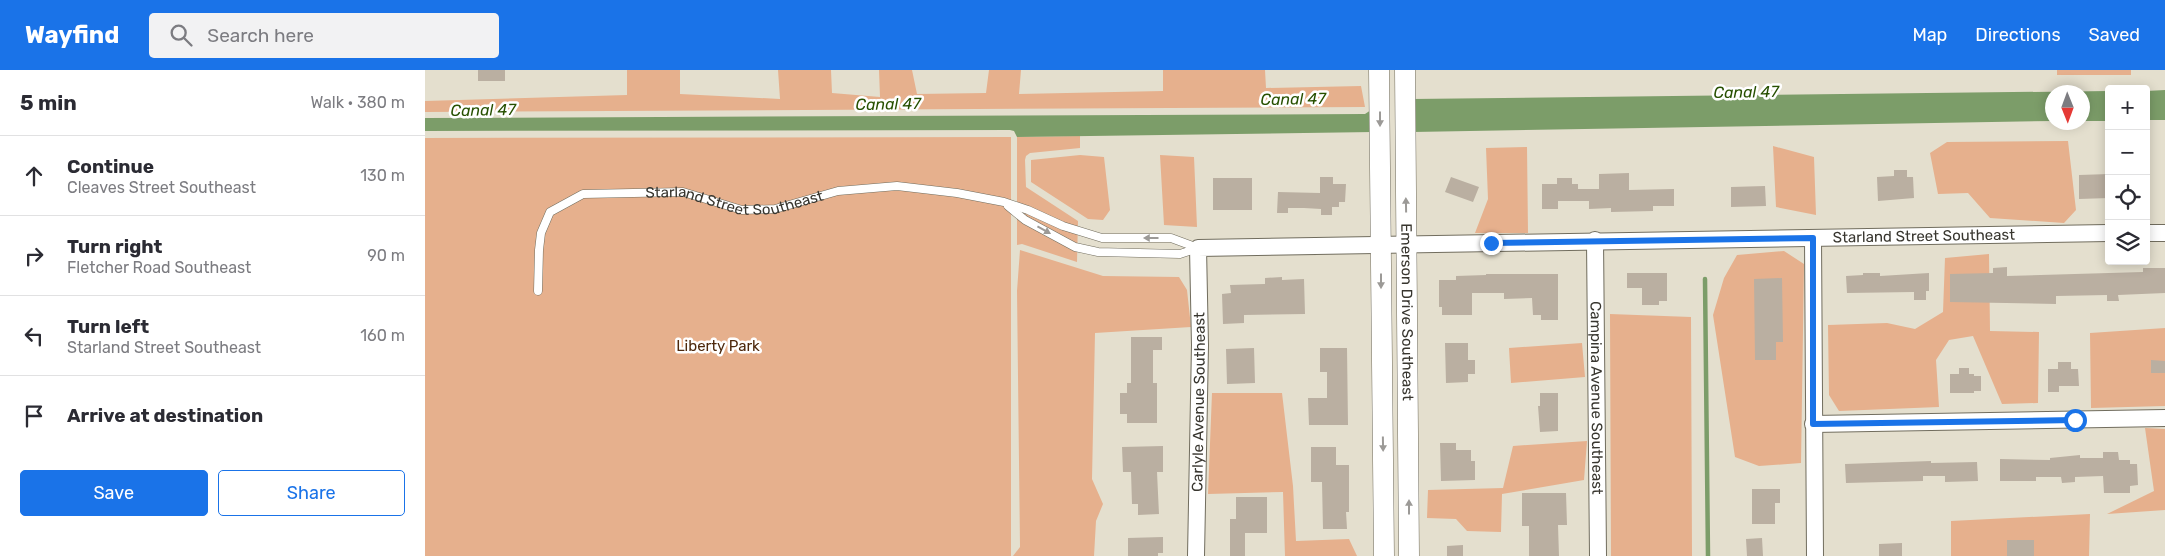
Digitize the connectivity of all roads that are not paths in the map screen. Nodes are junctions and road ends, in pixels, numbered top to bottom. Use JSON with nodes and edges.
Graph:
{"nodes":[{"id":1,"x":1379,"y":70,"type":"edge"},
{"id":2,"x":1405,"y":70,"type":"edge"},
{"id":3,"x":1004,"y":202,"type":"junction"},
{"id":4,"x":2105,"y":233,"type":"edge"},
{"id":5,"x":2150,"y":233,"type":"edge"},
{"id":6,"x":2165,"y":233,"type":"edge"},
{"id":7,"x":1813,"y":238,"type":"junction"},
{"id":8,"x":1595,"y":240,"type":"junction"},
{"id":9,"x":1381,"y":245,"type":"junction"},
{"id":10,"x":1407,"y":245,"type":"junction"},
{"id":11,"x":1198,"y":248,"type":"junction"},
{"id":12,"x":539,"y":291,"type":"dead end"},
{"id":13,"x":2165,"y":418,"type":"edge"},
{"id":14,"x":1813,"y":424,"type":"junction"},
{"id":15,"x":1196,"y":556,"type":"edge"},
{"id":16,"x":1384,"y":556,"type":"edge"},
{"id":17,"x":1409,"y":556,"type":"edge"},
{"id":18,"x":1597,"y":556,"type":"edge"},
{"id":19,"x":1815,"y":556,"type":"edge"}],
"edges":[{"from":1,"to":9,"type":"street","name":"Emerson Drive Southeast","one_way":true},
{"from":10,"to":2,"type":"street","name":"Emerson Drive Southeast","one_way":true},
{"from":11,"to":3,"type":"lane","name":"Starland Street Southeast","one_way":true},
{"from":3,"to":11,"type":"lane","name":"Starland Street Southeast","one_way":true},
{"from":3,"to":12,"type":"lane","name":"Starland Street Southeast"},
{"from":4,"to":7,"type":"street","name":"Starland Street Southeast"},
{"from":5,"to":6,"type":"street"},
{"from":7,"to":8,"type":"street","name":"Starland Street Southeast"},
{"from":7,"to":14,"type":"street"},
{"from":8,"to":10,"type":"street","name":"Starland Street Southeast"},
{"from":8,"to":18,"type":"street","name":"Campina Avenue Southeast"},
{"from":9,"to":10,"type":"street","name":"Starland Street Southeast"},
{"from":9,"to":11,"type":"street","name":"Starland Street Southeast"},
{"from":9,"to":16,"type":"street","name":"Emerson Drive Southeast","one_way":true},
{"from":17,"to":10,"type":"street","name":"Emerson Drive Southeast","one_way":true},
{"from":11,"to":15,"type":"street","name":"Carlyle Avenue Southeast"},
{"from":13,"to":14,"type":"street"},
{"from":14,"to":19,"type":"street"}]}
